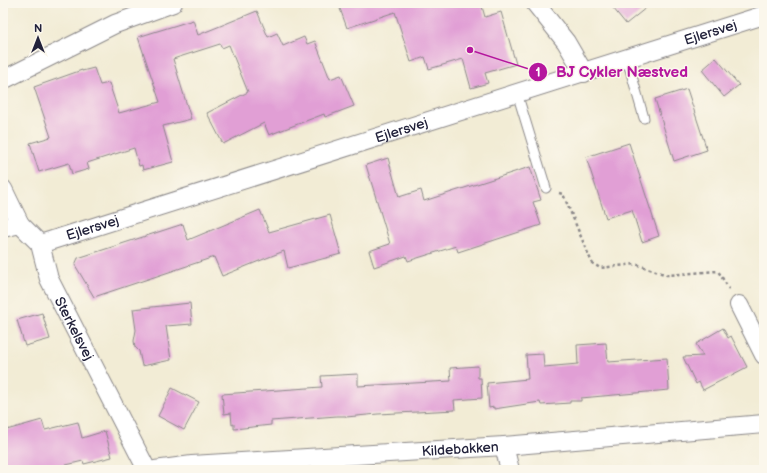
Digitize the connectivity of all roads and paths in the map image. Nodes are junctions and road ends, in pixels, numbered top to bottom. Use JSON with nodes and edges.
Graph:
{"nodes":[{"id":1,"x":173,"y":3,"type":"edge"},
{"id":2,"x":535,"y":3,"type":"edge"},
{"id":3,"x":764,"y":15,"type":"edge"},
{"id":4,"x":627,"y":59,"type":"junction"},
{"id":5,"x":584,"y":72,"type":"junction"},
{"id":6,"x":3,"y":80,"type":"edge"},
{"id":7,"x":517,"y":93,"type":"junction"},
{"id":8,"x":644,"y":118,"type":"dead end"},
{"id":9,"x":546,"y":188,"type":"joint"},
{"id":10,"x":3,"y":189,"type":"edge"},
{"id":11,"x":20,"y":224,"type":"junction"},
{"id":12,"x":3,"y":228,"type":"edge"},
{"id":13,"x":40,"y":244,"type":"junction"},
{"id":14,"x":739,"y":305,"type":"joint"},
{"id":15,"x":764,"y":354,"type":"edge"},
{"id":16,"x":764,"y":424,"type":"edge"},
{"id":17,"x":504,"y":446,"type":"junction"},
{"id":18,"x":147,"y":470,"type":"edge"},
{"id":19,"x":155,"y":470,"type":"edge"},
{"id":20,"x":510,"y":470,"type":"edge"}],
"edges":[{"from":1,"to":6,"type":"street"},
{"from":2,"to":5,"type":"street"},
{"from":3,"to":4,"type":"street","name":"Ejlersvej"},
{"from":4,"to":5,"type":"street","name":"Ejlersvej"},
{"from":4,"to":8,"type":"lane"},
{"from":5,"to":7,"type":"street","name":"Ejlersvej"},
{"from":7,"to":9,"type":"lane"},
{"from":7,"to":13,"type":"street","name":"Ejlersvej"},
{"from":9,"to":14,"type":"path"},
{"from":10,"to":11,"type":"street"},
{"from":11,"to":12,"type":"street"},
{"from":11,"to":13,"type":"street"},
{"from":13,"to":18,"type":"street","name":"Sterkelsvej"},
{"from":14,"to":15,"type":"street"},
{"from":16,"to":17,"type":"street","name":"Kildebakken"},
{"from":17,"to":19,"type":"street","name":"Kildebakken"},
{"from":17,"to":20,"type":"street"}]}
